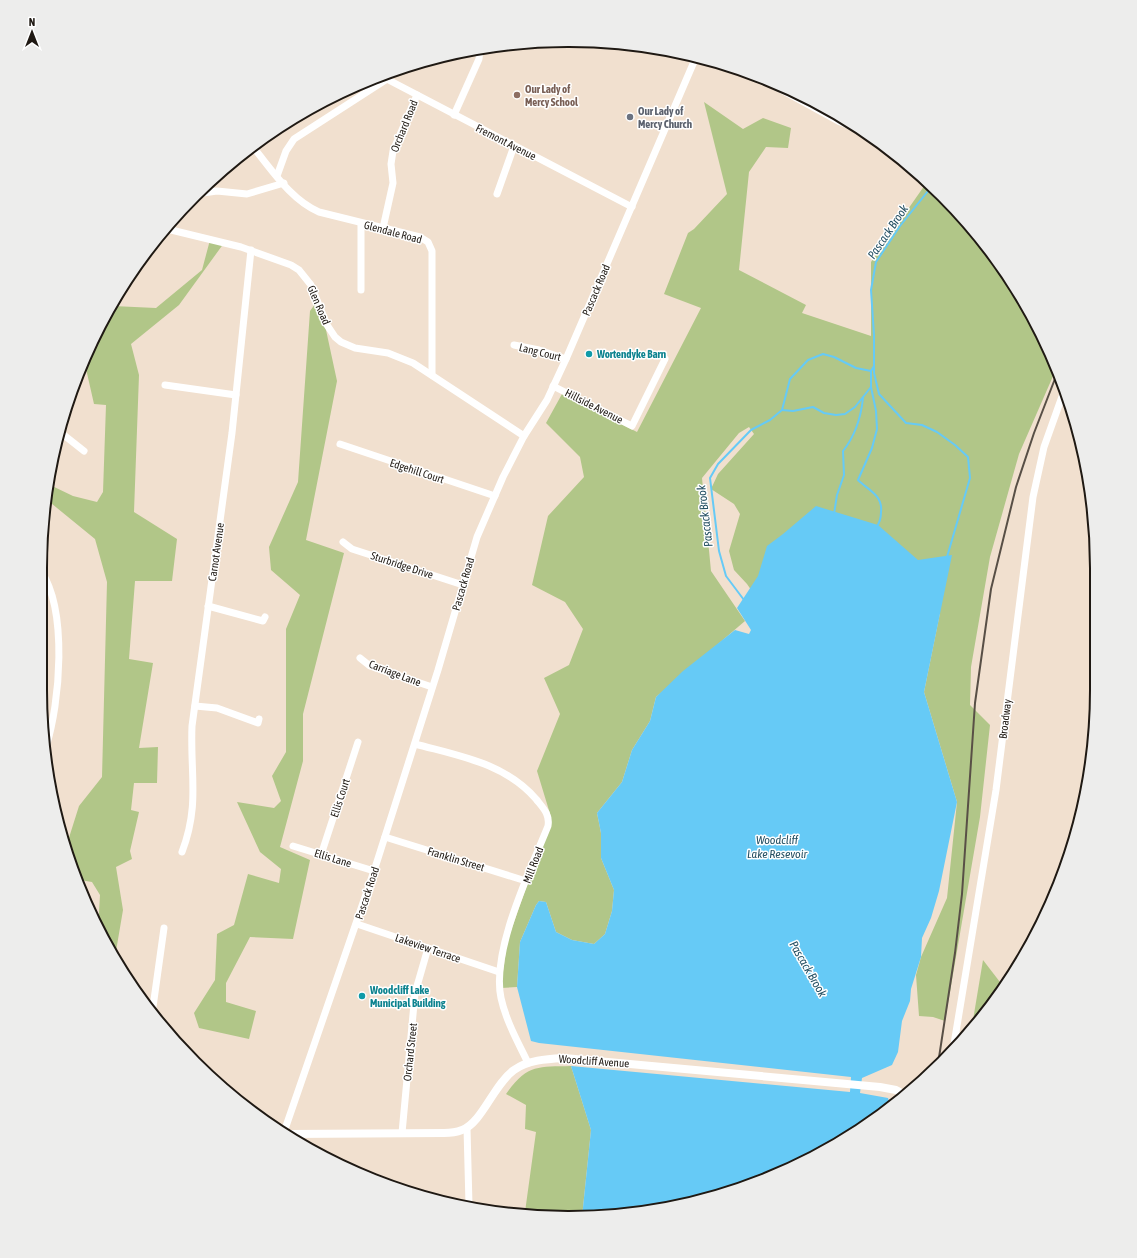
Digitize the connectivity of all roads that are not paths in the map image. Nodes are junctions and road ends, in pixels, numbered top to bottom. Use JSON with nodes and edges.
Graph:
{"nodes":[{"id":1,"x":479,"y":55,"type":"edge"},
{"id":2,"x":694,"y":63,"type":"edge"},
{"id":3,"x":389,"y":80,"type":"edge"},
{"id":4,"x":370,"y":87,"type":"edge"},
{"id":5,"x":417,"y":95,"type":"junction"},
{"id":6,"x":454,"y":115,"type":"junction"},
{"id":7,"x":514,"y":146,"type":"junction"},
{"id":8,"x":256,"y":151,"type":"edge"},
{"id":9,"x":277,"y":176,"type":"junction"},
{"id":10,"x":284,"y":183,"type":"junction"},
{"id":11,"x":208,"y":192,"type":"edge"},
{"id":12,"x":497,"y":194,"type":"dead end"},
{"id":13,"x":632,"y":207,"type":"junction"},
{"id":14,"x":361,"y":223,"type":"junction"},
{"id":15,"x":383,"y":228,"type":"junction"},
{"id":16,"x":172,"y":230,"type":"edge"},
{"id":17,"x":251,"y":250,"type":"junction"},
{"id":18,"x":361,"y":290,"type":"dead end"},
{"id":19,"x":514,"y":345,"type":"dead end"},
{"id":20,"x":566,"y":359,"type":"junction"},
{"id":21,"x":665,"y":359,"type":"dead end"},
{"id":22,"x":432,"y":375,"type":"junction"},
{"id":23,"x":165,"y":385,"type":"dead end"},
{"id":24,"x":553,"y":386,"type":"junction"},
{"id":25,"x":236,"y":395,"type":"junction"},
{"id":26,"x":1061,"y":399,"type":"edge"},
{"id":27,"x":65,"y":436,"type":"edge"},
{"id":28,"x":524,"y":436,"type":"junction"},
{"id":29,"x":340,"y":444,"type":"dead end"},
{"id":30,"x":84,"y":451,"type":"dead end"},
{"id":31,"x":495,"y":496,"type":"junction"},
{"id":32,"x":343,"y":542,"type":"dead end"},
{"id":33,"x":47,"y":584,"type":"edge"},
{"id":34,"x":463,"y":585,"type":"junction"},
{"id":35,"x":208,"y":606,"type":"junction"},
{"id":36,"x":265,"y":617,"type":"dead end"},
{"id":37,"x":360,"y":658,"type":"dead end"},
{"id":38,"x":432,"y":687,"type":"junction"},
{"id":39,"x":195,"y":706,"type":"junction"},
{"id":40,"x":259,"y":719,"type":"dead end"},
{"id":41,"x":49,"y":736,"type":"edge"},
{"id":42,"x":358,"y":742,"type":"dead end"},
{"id":43,"x":415,"y":744,"type":"junction"},
{"id":44,"x":385,"y":837,"type":"junction"},
{"id":45,"x":293,"y":846,"type":"dead end"},
{"id":46,"x":182,"y":852,"type":"dead end"},
{"id":47,"x":321,"y":855,"type":"junction"},
{"id":48,"x":374,"y":871,"type":"junction"},
{"id":49,"x":526,"y":881,"type":"junction"},
{"id":50,"x":357,"y":924,"type":"junction"},
{"id":51,"x":164,"y":928,"type":"dead end"},
{"id":52,"x":428,"y":948,"type":"junction"},
{"id":53,"x":499,"y":972,"type":"junction"},
{"id":54,"x":153,"y":1005,"type":"edge"},
{"id":55,"x":955,"y":1040,"type":"edge"},
{"id":56,"x":528,"y":1063,"type":"junction"},
{"id":57,"x":900,"y":1092,"type":"edge"},
{"id":58,"x":286,"y":1127,"type":"edge"},
{"id":59,"x":467,"y":1128,"type":"junction"},
{"id":60,"x":402,"y":1133,"type":"junction"},
{"id":61,"x":297,"y":1134,"type":"edge"},
{"id":62,"x":469,"y":1201,"type":"edge"}],
"edges":[{"from":1,"to":6,"type":"street"},
{"from":2,"to":13,"type":"street","name":"Pascack Road"},
{"from":3,"to":5,"type":"street","name":"Fremont Avenue"},
{"from":4,"to":9,"type":"street"},
{"from":5,"to":6,"type":"street","name":"Fremont Avenue"},
{"from":5,"to":15,"type":"street","name":"Orchard Road"},
{"from":6,"to":7,"type":"street","name":"Fremont Avenue"},
{"from":7,"to":12,"type":"street"},
{"from":7,"to":13,"type":"street","name":"Fremont Avenue"},
{"from":8,"to":9,"type":"street","name":"Glendale Road"},
{"from":9,"to":10,"type":"street","name":"Glendale Road"},
{"from":10,"to":11,"type":"street"},
{"from":10,"to":14,"type":"street","name":"Glendale Road"},
{"from":13,"to":20,"type":"street","name":"Pascack Road"},
{"from":14,"to":15,"type":"street","name":"Glendale Road"},
{"from":14,"to":18,"type":"street"},
{"from":15,"to":22,"type":"street","name":"Glendale Road"},
{"from":16,"to":17,"type":"street","name":"Glen Road"},
{"from":17,"to":22,"type":"street","name":"Glen Road"},
{"from":17,"to":25,"type":"street","name":"Carnot Avenue"},
{"from":19,"to":20,"type":"street","name":"Lang Court"},
{"from":20,"to":24,"type":"street","name":"Pascack Road"},
{"from":21,"to":24,"type":"street","name":"Hillside Avenue"},
{"from":22,"to":28,"type":"street","name":"Glen Road"},
{"from":23,"to":25,"type":"street"},
{"from":24,"to":28,"type":"street","name":"Pascack Road"},
{"from":25,"to":35,"type":"street","name":"Carnot Avenue"},
{"from":26,"to":55,"type":"street","name":"Broadway"},
{"from":27,"to":30,"type":"street"},
{"from":28,"to":31,"type":"street","name":"Pascack Road"},
{"from":29,"to":31,"type":"street","name":"Edgehill Court"},
{"from":31,"to":34,"type":"street","name":"Pascack Road"},
{"from":32,"to":34,"type":"street","name":"Sturbridge Drive"},
{"from":33,"to":41,"type":"street"},
{"from":34,"to":38,"type":"street","name":"Pascack Road"},
{"from":35,"to":36,"type":"street"},
{"from":35,"to":39,"type":"street","name":"Carnot Avenue"},
{"from":37,"to":38,"type":"street","name":"Carriage Lane"},
{"from":38,"to":43,"type":"street","name":"Pascack Road"},
{"from":39,"to":40,"type":"street"},
{"from":39,"to":46,"type":"street","name":"Carnot Avenue"},
{"from":42,"to":47,"type":"street","name":"Ellis Court"},
{"from":43,"to":44,"type":"street","name":"Pascack Road"},
{"from":43,"to":49,"type":"street","name":"Mill Road"},
{"from":44,"to":48,"type":"street","name":"Pascack Road"},
{"from":44,"to":49,"type":"street","name":"Franklin Street"},
{"from":45,"to":47,"type":"street","name":"Ellis Lane"},
{"from":47,"to":48,"type":"street","name":"Ellis Lane"},
{"from":48,"to":50,"type":"street","name":"Pascack Road"},
{"from":49,"to":53,"type":"street","name":"Mill Road"},
{"from":50,"to":52,"type":"street","name":"Lakeview Terrace"},
{"from":50,"to":58,"type":"street","name":"Pascack Road"},
{"from":51,"to":54,"type":"street"},
{"from":52,"to":53,"type":"street","name":"Lakeview Terrace"},
{"from":52,"to":60,"type":"street","name":"Orchard Street"},
{"from":53,"to":56,"type":"street","name":"Mill Road"},
{"from":56,"to":57,"type":"main road","name":"Woodcliff Avenue"},
{"from":56,"to":59,"type":"main road","name":"Woodcliff Avenue"},
{"from":59,"to":60,"type":"main road"},
{"from":59,"to":62,"type":"street"},
{"from":60,"to":61,"type":"main road"}]}
